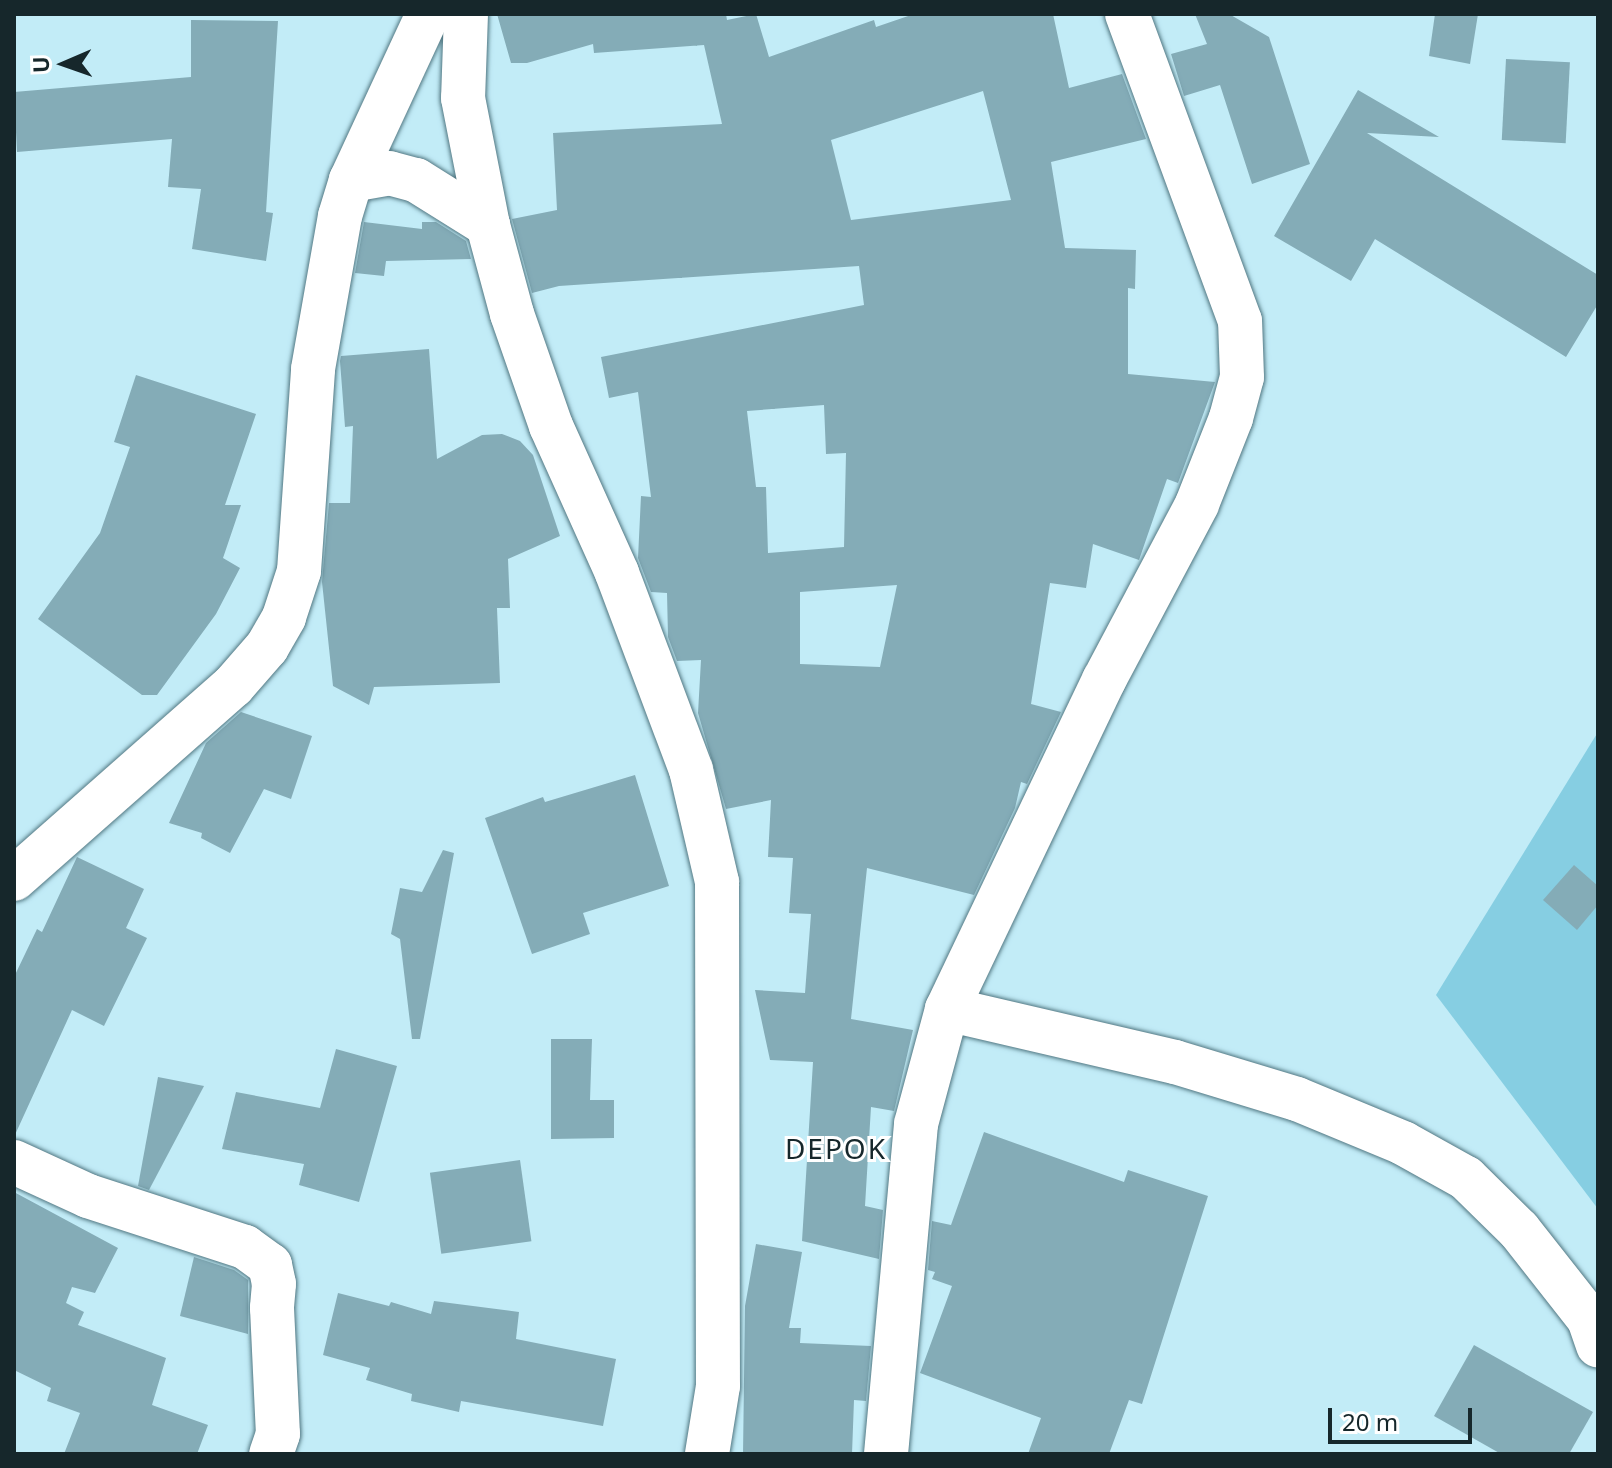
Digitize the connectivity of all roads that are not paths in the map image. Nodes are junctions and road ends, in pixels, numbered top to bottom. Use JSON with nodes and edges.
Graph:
{"nodes":[{"id":1,"x":428,"y":14,"type":"edge"},
{"id":2,"x":466,"y":14,"type":"edge"},
{"id":3,"x":1127,"y":14,"type":"edge"},
{"id":4,"x":351,"y":180,"type":"junction"},
{"id":5,"x":488,"y":225,"type":"junction"},
{"id":6,"x":14,"y":879,"type":"edge"},
{"id":7,"x":947,"y":1009,"type":"junction"},
{"id":8,"x":14,"y":1162,"type":"edge"},
{"id":9,"x":1598,"y":1345,"type":"edge"},
{"id":10,"x":271,"y":1454,"type":"edge"},
{"id":11,"x":707,"y":1454,"type":"edge"},
{"id":12,"x":886,"y":1454,"type":"edge"}],
"edges":[{"from":1,"to":4,"type":"street"},
{"from":2,"to":5,"type":"street"},
{"from":3,"to":7,"type":"street"},
{"from":4,"to":5,"type":"street"},
{"from":4,"to":6,"type":"street"},
{"from":5,"to":11,"type":"street"},
{"from":7,"to":9,"type":"street"},
{"from":7,"to":12,"type":"street"},
{"from":8,"to":10,"type":"street"}]}
